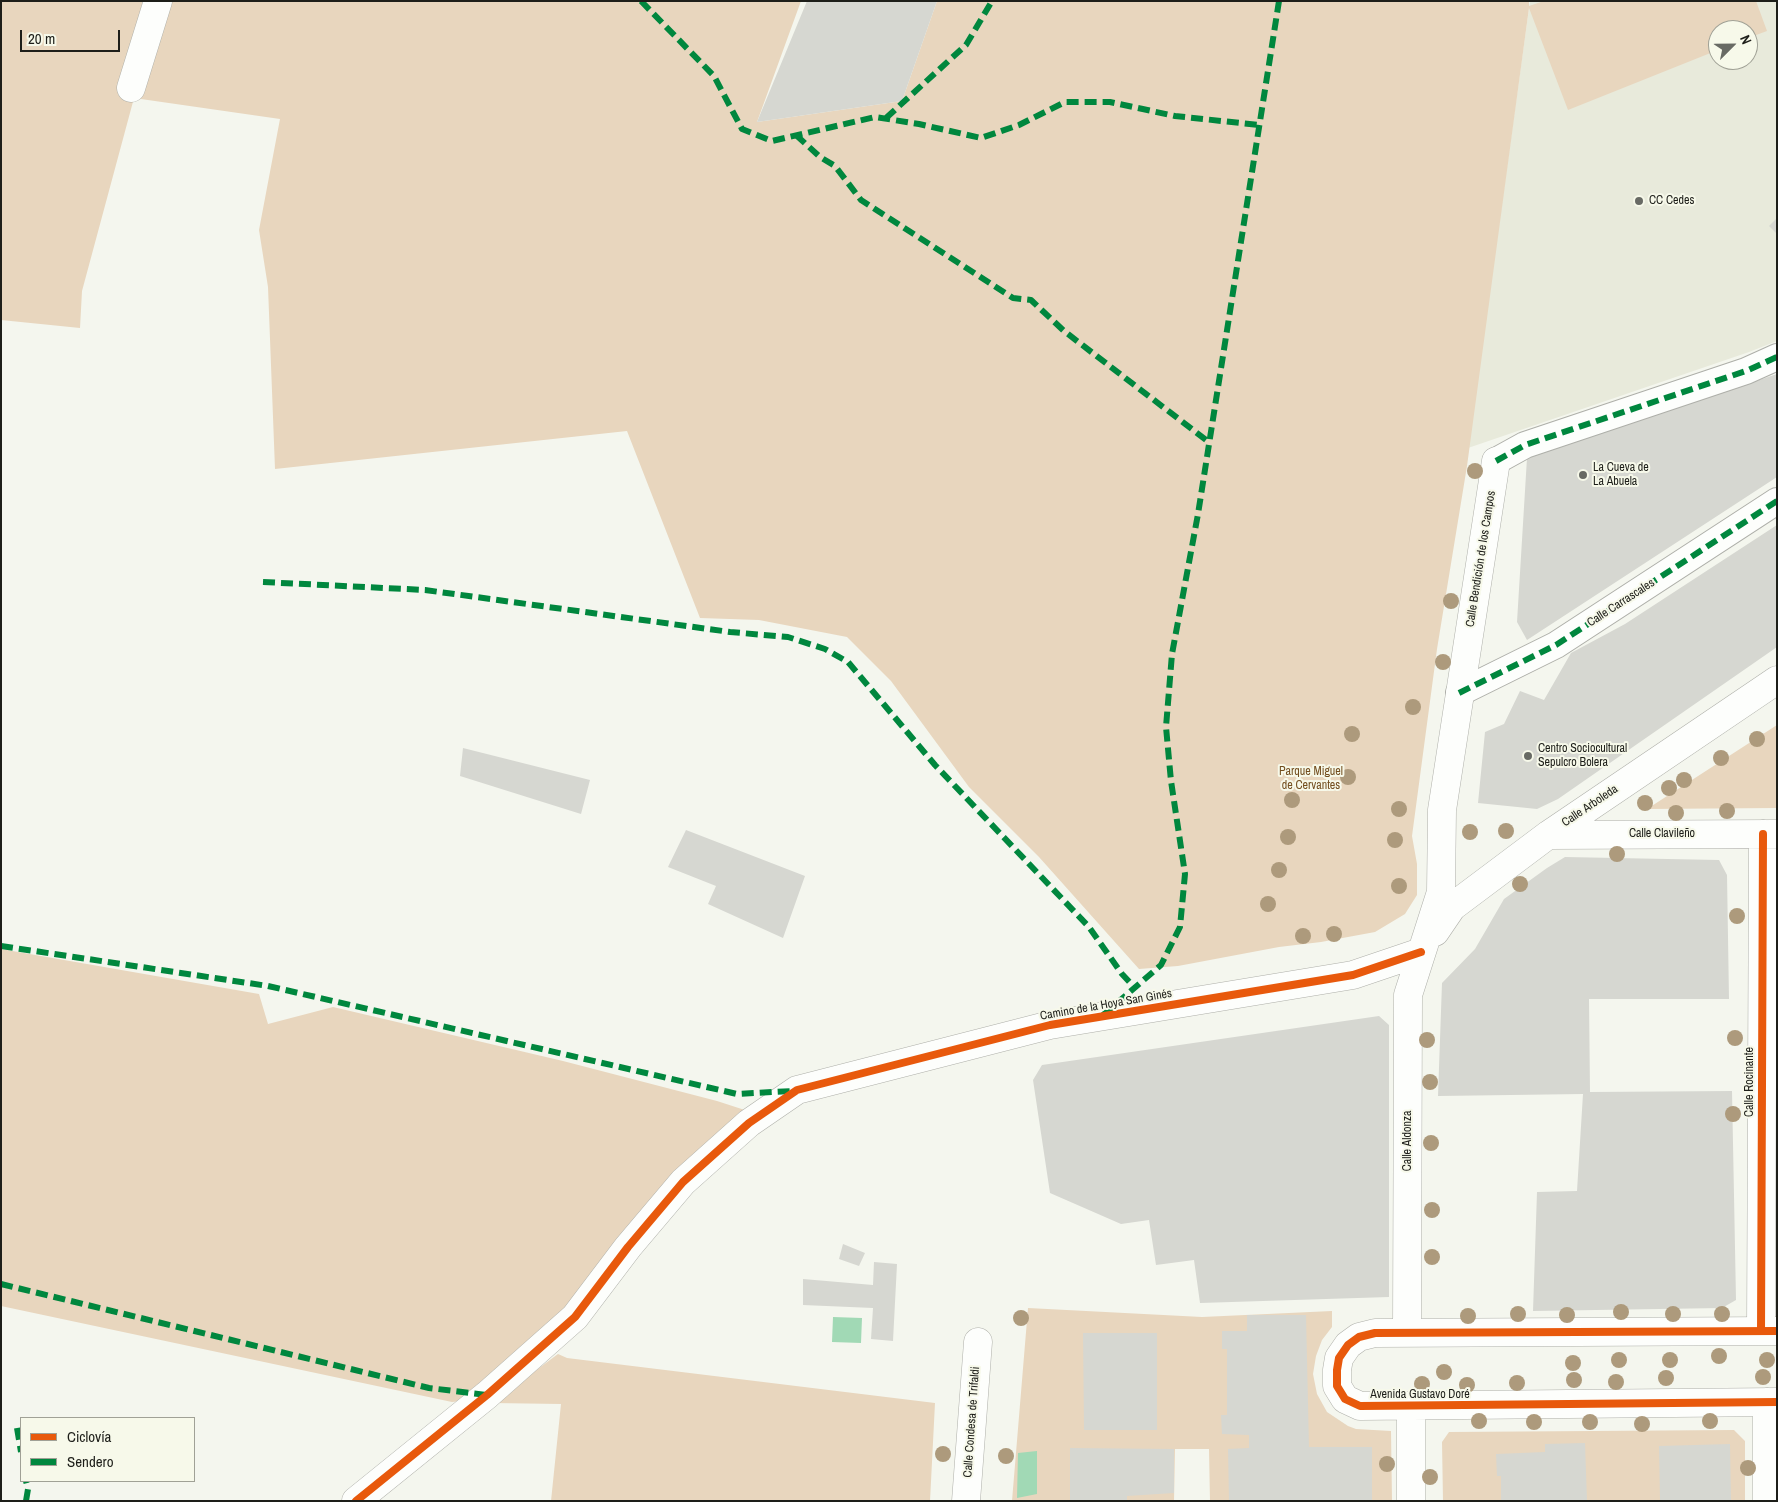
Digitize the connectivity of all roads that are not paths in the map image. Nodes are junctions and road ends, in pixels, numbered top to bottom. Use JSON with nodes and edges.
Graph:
{"nodes":[{"id":1,"x":158,"y":1,"type":"edge"},
{"id":2,"x":131,"y":88,"type":"dead end"},
{"id":3,"x":1777,"y":357,"type":"edge"},
{"id":4,"x":1496,"y":461,"type":"joint"},
{"id":5,"x":1777,"y":501,"type":"edge"},
{"id":6,"x":1777,"y":680,"type":"edge"},
{"id":7,"x":1459,"y":693,"type":"junction"},
{"id":8,"x":1770,"y":834,"type":"edge"},
{"id":9,"x":1548,"y":835,"type":"junction"},
{"id":10,"x":1422,"y":952,"type":"junction"},
{"id":11,"x":1769,"y":1331,"type":"edge"},
{"id":12,"x":1407,"y":1333,"type":"junction"},
{"id":13,"x":978,"y":1342,"type":"dead end"},
{"id":14,"x":1772,"y":1402,"type":"edge"},
{"id":15,"x":1411,"y":1406,"type":"junction"},
{"id":16,"x":356,"y":1501,"type":"edge"},
{"id":17,"x":966,"y":1501,"type":"edge"},
{"id":18,"x":1411,"y":1501,"type":"edge"},
{"id":19,"x":1767,"y":1501,"type":"edge"}],
"edges":[{"from":1,"to":2,"type":"street"},
{"from":3,"to":4,"type":"street","name":"Calle Bendición de los Campos"},
{"from":4,"to":7,"type":"street","name":"Calle Bendición de los Campos"},
{"from":5,"to":7,"type":"street","name":"Calle Carrascales"},
{"from":6,"to":9,"type":"street","name":"Calle Arboleda"},
{"from":7,"to":10,"type":"street","name":"Calle Bendición de los Campos"},
{"from":8,"to":9,"type":"street","name":"Calle Clavileño"},
{"from":8,"to":11,"type":"street","name":"Calle Rocinante"},
{"from":9,"to":10,"type":"street","name":"Calle Arboleda"},
{"from":10,"to":12,"type":"street","name":"Calle Aldonza"},
{"from":10,"to":16,"type":"street","name":"Camino de la Hoya San Ginés"},
{"from":11,"to":12,"type":"street","name":"Avenida Gustavo Doré"},
{"from":12,"to":15,"type":"street","name":"Avenida Gustavo Doré"},
{"from":13,"to":17,"type":"street","name":"Calle Condesa de Trifaldi"},
{"from":14,"to":15,"type":"street","name":"Avenida Gustavo Doré"},
{"from":14,"to":19,"type":"street"},
{"from":15,"to":18,"type":"street"}]}
